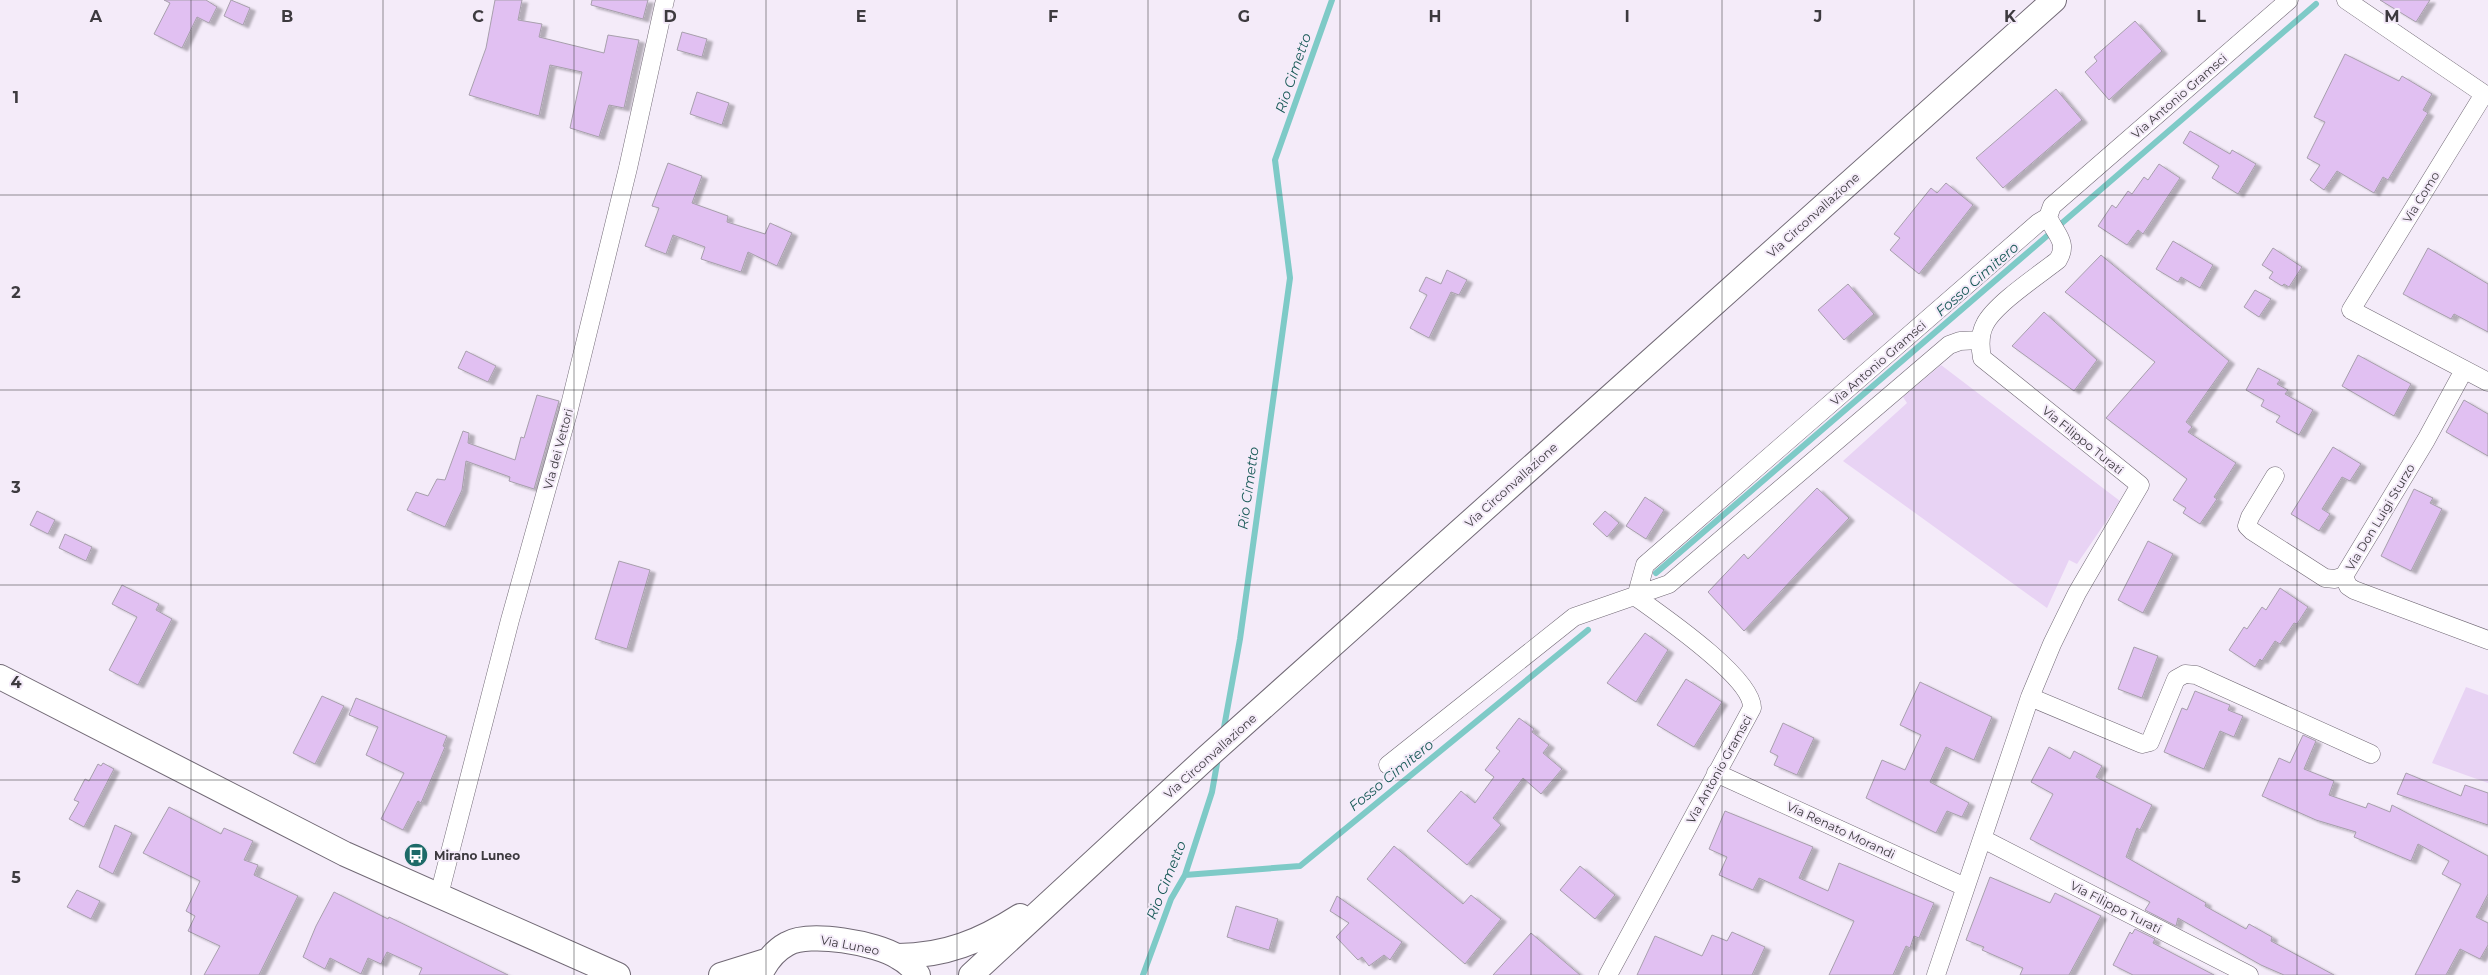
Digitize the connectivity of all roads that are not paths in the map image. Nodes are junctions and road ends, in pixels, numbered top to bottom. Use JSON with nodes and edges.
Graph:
{"nodes":[{"id":1,"x":665,"y":0,"type":"edge"},
{"id":2,"x":2054,"y":0,"type":"edge"},
{"id":3,"x":2289,"y":0,"type":"edge"},
{"id":4,"x":2346,"y":0,"type":"edge"},
{"id":5,"x":2050,"y":220,"type":"junction"},
{"id":6,"x":1980,"y":340,"type":"junction"},
{"id":7,"x":2464,"y":370,"type":"junction"},
{"id":8,"x":2488,"y":382,"type":"edge"},
{"id":9,"x":2275,"y":476,"type":"dead end"},
{"id":10,"x":2344,"y":576,"type":"junction"},
{"id":11,"x":1636,"y":597,"type":"junction"},
{"id":12,"x":2488,"y":640,"type":"edge"},
{"id":13,"x":0,"y":677,"type":"edge"},
{"id":14,"x":2030,"y":697,"type":"junction"},
{"id":15,"x":2371,"y":754,"type":"dead end"},
{"id":16,"x":1388,"y":765,"type":"dead end"},
{"id":17,"x":1716,"y":773,"type":"junction"},
{"id":18,"x":1982,"y":839,"type":"junction"},
{"id":19,"x":1965,"y":887,"type":"junction"},
{"id":20,"x":1064,"y":888,"type":"junction"},
{"id":21,"x":439,"y":895,"type":"junction"},
{"id":22,"x":898,"y":956,"type":"junction"},
{"id":23,"x":763,"y":968,"type":"edge"},
{"id":24,"x":618,"y":975,"type":"edge"},
{"id":25,"x":721,"y":975,"type":"edge"},
{"id":26,"x":918,"y":975,"type":"edge"},
{"id":27,"x":971,"y":975,"type":"edge"},
{"id":28,"x":1608,"y":975,"type":"edge"},
{"id":29,"x":1936,"y":975,"type":"edge"},
{"id":30,"x":2249,"y":975,"type":"edge"}],
"edges":[{"from":1,"to":21,"type":"street","name":"Via dei Vettori"},
{"from":2,"to":20,"type":"main road","name":"Via Circonvallazione"},
{"from":3,"to":5,"type":"street","name":"Via Antonio Gramsci"},
{"from":4,"to":7,"type":"street","name":"Via Como"},
{"from":5,"to":6,"type":"street"},
{"from":5,"to":11,"type":"street","name":"Via Antonio Gramsci"},
{"from":6,"to":11,"type":"street"},
{"from":6,"to":14,"type":"street","name":"Via Filippo Turati"},
{"from":7,"to":8,"type":"street","name":"Via Como"},
{"from":7,"to":10,"type":"street","name":"Via Don Luigi Sturzo"},
{"from":9,"to":10,"type":"street"},
{"from":10,"to":12,"type":"street","name":"Via Don Luigi Sturzo"},
{"from":11,"to":16,"type":"street"},
{"from":11,"to":17,"type":"street","name":"Via Antonio Gramsci"},
{"from":13,"to":21,"type":"main road"},
{"from":14,"to":15,"type":"street"},
{"from":14,"to":18,"type":"street","name":"Via Filippo Turati"},
{"from":17,"to":19,"type":"street","name":"Via Renato Morandi"},
{"from":17,"to":28,"type":"street","name":"Via Antonio Gramsci"},
{"from":18,"to":19,"type":"street","name":"Via Filippo Turati"},
{"from":18,"to":30,"type":"street","name":"Via Filippo Turati"},
{"from":19,"to":29,"type":"street","name":"Via Filippo Turati"},
{"from":20,"to":22,"type":"main road"},
{"from":20,"to":27,"type":"main road","name":"Via Circonvallazione"},
{"from":21,"to":24,"type":"main road"},
{"from":22,"to":23,"type":"main road","name":"Via Luneo"},
{"from":22,"to":26,"type":"main road","name":"Via Luneo"},
{"from":23,"to":25,"type":"main road"}]}
